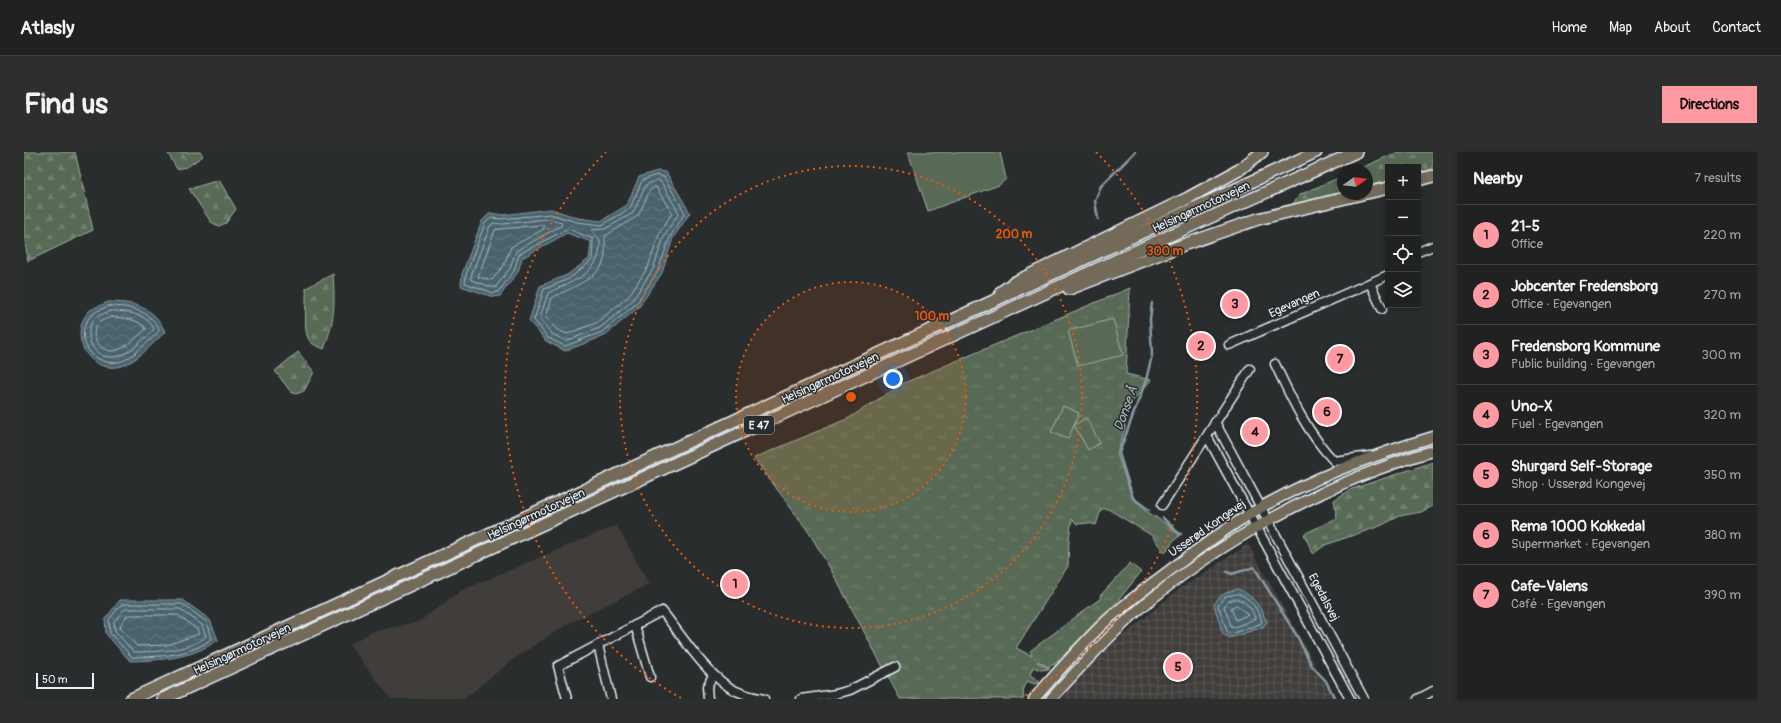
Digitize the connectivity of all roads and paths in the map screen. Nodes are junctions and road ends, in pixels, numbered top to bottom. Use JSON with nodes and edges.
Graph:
{"nodes":[{"id":1,"x":1262,"y":152,"type":"edge"},
{"id":2,"x":1316,"y":152,"type":"edge"},
{"id":3,"x":1356,"y":152,"type":"edge"},
{"id":4,"x":1433,"y":176,"type":"edge"},
{"id":5,"x":1421,"y":179,"type":"edge"},
{"id":6,"x":1385,"y":189,"type":"edge"},
{"id":7,"x":1373,"y":192,"type":"edge"},
{"id":8,"x":1337,"y":200,"type":"edge"},
{"id":9,"x":1433,"y":246,"type":"edge"},
{"id":10,"x":1421,"y":251,"type":"edge"},
{"id":11,"x":1385,"y":276,"type":"edge"},
{"id":12,"x":1370,"y":283,"type":"junction"},
{"id":13,"x":1021,"y":305,"type":"junction"},
{"id":14,"x":1382,"y":310,"type":"dead end"},
{"id":15,"x":969,"y":313,"type":"junction"},
{"id":16,"x":1229,"y":345,"type":"dead end"},
{"id":17,"x":1275,"y":364,"type":"dead end"},
{"id":18,"x":1250,"y":369,"type":"dead end"},
{"id":19,"x":1215,"y":422,"type":"junction"},
{"id":20,"x":1207,"y":436,"type":"junction"},
{"id":21,"x":1433,"y":437,"type":"edge"},
{"id":22,"x":1433,"y":451,"type":"edge"},
{"id":23,"x":1374,"y":455,"type":"junction"},
{"id":24,"x":1162,"y":505,"type":"dead end"},
{"id":25,"x":1262,"y":507,"type":"junction"},
{"id":26,"x":1250,"y":514,"type":"junction"},
{"id":27,"x":1269,"y":520,"type":"junction"},
{"id":28,"x":1257,"y":527,"type":"junction"},
{"id":29,"x":635,"y":625,"type":"junction"},
{"id":30,"x":598,"y":645,"type":"junction"},
{"id":31,"x":895,"y":667,"type":"dead end"},
{"id":32,"x":713,"y":675,"type":"junction"},
{"id":33,"x":650,"y":677,"type":"dead end"},
{"id":34,"x":1433,"y":691,"type":"edge"},
{"id":35,"x":131,"y":699,"type":"edge"},
{"id":36,"x":163,"y":699,"type":"edge"},
{"id":37,"x":567,"y":699,"type":"edge"},
{"id":38,"x":612,"y":699,"type":"edge"},
{"id":39,"x":708,"y":699,"type":"edge"},
{"id":40,"x":764,"y":699,"type":"edge"},
{"id":41,"x":801,"y":699,"type":"edge"},
{"id":42,"x":1034,"y":699,"type":"edge"},
{"id":43,"x":1051,"y":699,"type":"edge"},
{"id":44,"x":1350,"y":699,"type":"edge"},
{"id":45,"x":1364,"y":699,"type":"edge"},
{"id":46,"x":1418,"y":699,"type":"edge"}],
"edges":[{"from":1,"to":15,"type":"highway"},
{"from":2,"to":15,"type":"highway","name":"Helsingørmotorvejen","number":"E 47"},
{"from":3,"to":13,"type":"highway","name":"Helsingørmotorvejen","number":"E 47"},
{"from":4,"to":5,"type":"highway"},
{"from":6,"to":7,"type":"highway"},
{"from":8,"to":13,"type":"highway"},
{"from":9,"to":10,"type":"street"},
{"from":11,"to":12,"type":"street","name":"Egevangen"},
{"from":12,"to":14,"type":"street"},
{"from":12,"to":16,"type":"street","name":"Egevangen"},
{"from":13,"to":36,"type":"highway","name":"Helsingørmotorvejen","number":"E 47"},
{"from":15,"to":35,"type":"highway","name":"Helsingørmotorvejen","number":"E 47"},
{"from":17,"to":23,"type":"street"},
{"from":18,"to":19,"type":"street"},
{"from":19,"to":20,"type":"street"},
{"from":19,"to":25,"type":"street"},
{"from":20,"to":24,"type":"street"},
{"from":20,"to":26,"type":"street"},
{"from":21,"to":23,"type":"main road","name":"Usserød Kongevej"},
{"from":22,"to":27,"type":"main road","name":"Usserød Kongevej"},
{"from":23,"to":25,"type":"main road","name":"Usserød Kongevej"},
{"from":25,"to":26,"type":"main road","name":"Usserød Kongevej"},
{"from":25,"to":27,"type":"street","name":"Egedalsvej"},
{"from":26,"to":28,"type":"street","name":"Egedalsvej"},
{"from":26,"to":42,"type":"main road","name":"Usserød Kongevej"},
{"from":27,"to":28,"type":"main road","name":"Usserød Kongevej"},
{"from":27,"to":45,"type":"street","name":"Egedalsvej"},
{"from":28,"to":43,"type":"main road","name":"Usserød Kongevej"},
{"from":28,"to":44,"type":"street","name":"Egedalsvej"},
{"from":29,"to":30,"type":"street"},
{"from":29,"to":32,"type":"street"},
{"from":29,"to":33,"type":"street"},
{"from":30,"to":37,"type":"street"},
{"from":30,"to":38,"type":"street"},
{"from":31,"to":41,"type":"street"},
{"from":32,"to":39,"type":"street"},
{"from":32,"to":40,"type":"street"},
{"from":34,"to":46,"type":"street"}]}
